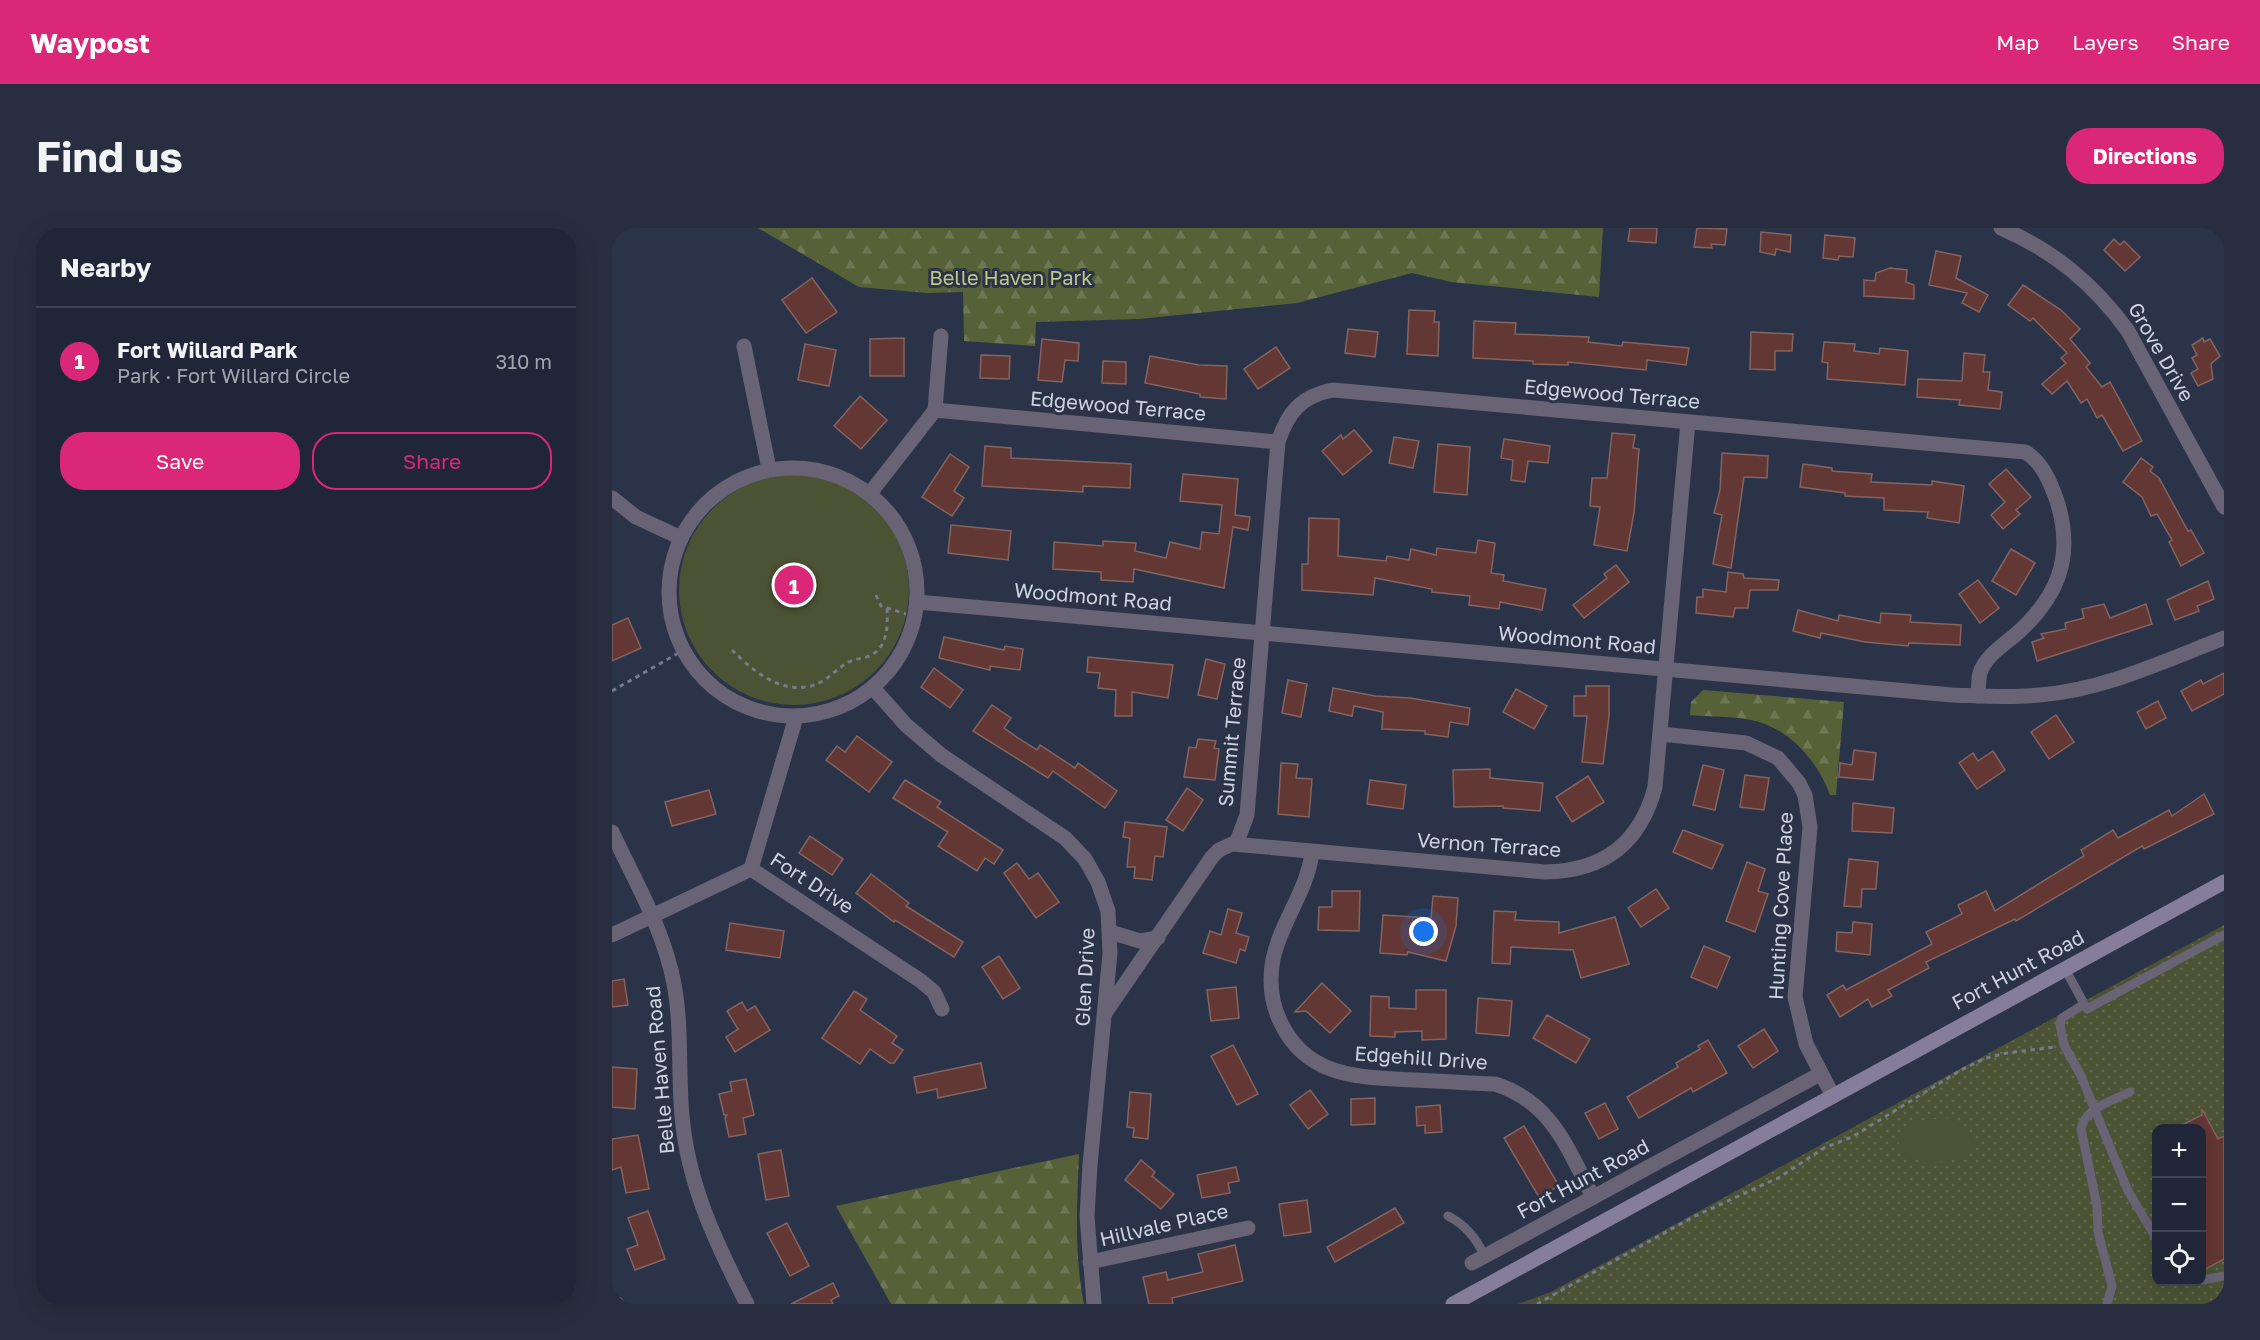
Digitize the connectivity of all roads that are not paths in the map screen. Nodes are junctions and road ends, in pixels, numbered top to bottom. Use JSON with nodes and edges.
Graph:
{"nodes":[{"id":1,"x":2001,"y":228,"type":"edge"},
{"id":2,"x":941,"y":336,"type":"dead end"},
{"id":3,"x":744,"y":346,"type":"dead end"},
{"id":4,"x":935,"y":410,"type":"junction"},
{"id":5,"x":1688,"y":422,"type":"junction"},
{"id":6,"x":1278,"y":442,"type":"junction"},
{"id":7,"x":769,"y":469,"type":"junction"},
{"id":8,"x":871,"y":492,"type":"junction"},
{"id":9,"x":612,"y":498,"type":"edge"},
{"id":10,"x":2224,"y":507,"type":"edge"},
{"id":11,"x":681,"y":538,"type":"junction"},
{"id":12,"x":917,"y":610,"type":"junction"},
{"id":13,"x":1263,"y":633,"type":"junction"},
{"id":14,"x":2224,"y":638,"type":"edge"},
{"id":15,"x":1667,"y":669,"type":"junction"},
{"id":16,"x":873,"y":688,"type":"junction"},
{"id":17,"x":1978,"y":696,"type":"junction"},
{"id":18,"x":796,"y":717,"type":"junction"},
{"id":19,"x":1660,"y":734,"type":"junction"},
{"id":20,"x":612,"y":832,"type":"edge"},
{"id":21,"x":1236,"y":844,"type":"junction"},
{"id":22,"x":1312,"y":853,"type":"junction"},
{"id":23,"x":751,"y":869,"type":"junction"},
{"id":24,"x":2224,"y":882,"type":"edge"},
{"id":25,"x":652,"y":916,"type":"junction"},
{"id":26,"x":1110,"y":932,"type":"junction"},
{"id":27,"x":2224,"y":935,"type":"edge"},
{"id":28,"x":612,"y":936,"type":"edge"},
{"id":29,"x":1158,"y":938,"type":"junction"},
{"id":30,"x":2065,"y":969,"type":"junction"},
{"id":31,"x":2086,"y":1006,"type":"junction"},
{"id":32,"x":942,"y":1009,"type":"dead end"},
{"id":33,"x":1105,"y":1013,"type":"junction"},
{"id":34,"x":1820,"y":1074,"type":"junction"},
{"id":35,"x":2130,"y":1092,"type":"dead end"},
{"id":36,"x":1833,"y":1096,"type":"junction"},
{"id":37,"x":2095,"y":1110,"type":"junction"},
{"id":38,"x":1593,"y":1197,"type":"junction"},
{"id":39,"x":1449,"y":1216,"type":"dead end"},
{"id":40,"x":1248,"y":1228,"type":"dead end"},
{"id":41,"x":2153,"y":1232,"type":"edge"},
{"id":42,"x":1484,"y":1258,"type":"junction"},
{"id":43,"x":1090,"y":1262,"type":"junction"},
{"id":44,"x":1506,"y":1274,"type":"junction"},
{"id":45,"x":2224,"y":1276,"type":"edge"},
{"id":46,"x":2206,"y":1279,"type":"edge"},
{"id":47,"x":612,"y":1303,"type":"edge"},
{"id":48,"x":616,"y":1304,"type":"edge"},
{"id":49,"x":747,"y":1304,"type":"edge"},
{"id":50,"x":1094,"y":1304,"type":"edge"},
{"id":51,"x":1453,"y":1304,"type":"edge"},
{"id":52,"x":2107,"y":1304,"type":"edge"}],
"edges":[{"from":1,"to":10,"type":"street","name":"Grove Drive"},
{"from":2,"to":4,"type":"street"},
{"from":3,"to":7,"type":"street"},
{"from":4,"to":6,"type":"street","name":"Edgewood Terrace"},
{"from":4,"to":8,"type":"street"},
{"from":5,"to":6,"type":"street","name":"Edgewood Terrace"},
{"from":5,"to":15,"type":"street","name":"Vernon Terrace"},
{"from":5,"to":17,"type":"street","name":"Edgewood Terrace"},
{"from":6,"to":13,"type":"street","name":"Summit Terrace"},
{"from":7,"to":8,"type":"street"},
{"from":7,"to":11,"type":"street"},
{"from":8,"to":12,"type":"street"},
{"from":9,"to":11,"type":"street"},
{"from":11,"to":18,"type":"street"},
{"from":12,"to":13,"type":"street","name":"Woodmont Road"},
{"from":12,"to":16,"type":"street"},
{"from":13,"to":15,"type":"street","name":"Woodmont Road"},
{"from":13,"to":21,"type":"street","name":"Summit Terrace"},
{"from":14,"to":17,"type":"street","name":"Woodmont Road"},
{"from":15,"to":17,"type":"street","name":"Woodmont Road"},
{"from":15,"to":19,"type":"street","name":"Vernon Terrace"},
{"from":16,"to":18,"type":"street"},
{"from":16,"to":26,"type":"street","name":"Glen Drive"},
{"from":18,"to":23,"type":"street","name":"Fort Drive"},
{"from":19,"to":22,"type":"street","name":"Vernon Terrace"},
{"from":19,"to":34,"type":"street","name":"Hunting Cove Place"},
{"from":20,"to":25,"type":"street","name":"Belle Haven Road"},
{"from":21,"to":22,"type":"street","name":"Vernon Terrace"},
{"from":21,"to":29,"type":"street"},
{"from":22,"to":38,"type":"street","name":"Edgehill Drive"},
{"from":23,"to":25,"type":"street"},
{"from":23,"to":32,"type":"street","name":"Fort Drive"},
{"from":24,"to":30,"type":"main road","name":"Fort Hunt Road"},
{"from":25,"to":28,"type":"street"},
{"from":25,"to":49,"type":"street","name":"Belle Haven Road"},
{"from":26,"to":29,"type":"street"},
{"from":26,"to":33,"type":"street","name":"Glen Drive"},
{"from":27,"to":31,"type":"lane"},
{"from":29,"to":33,"type":"street"},
{"from":30,"to":31,"type":"lane"},
{"from":30,"to":36,"type":"main road","name":"Fort Hunt Road"},
{"from":31,"to":37,"type":"lane"},
{"from":33,"to":43,"type":"street","name":"Glen Drive"},
{"from":34,"to":36,"type":"street"},
{"from":34,"to":38,"type":"street","name":"Fort Hunt Road"},
{"from":35,"to":37,"type":"lane"},
{"from":36,"to":44,"type":"main road","name":"Fort Hunt Road"},
{"from":37,"to":41,"type":"lane"},
{"from":37,"to":52,"type":"lane"},
{"from":38,"to":42,"type":"street","name":"Fort Hunt Road"},
{"from":39,"to":42,"type":"lane"},
{"from":40,"to":43,"type":"street","name":"Hillvale Place"},
{"from":42,"to":44,"type":"street"},
{"from":43,"to":50,"type":"street","name":"Glen Drive"},
{"from":44,"to":51,"type":"main road","name":"Fort Hunt Road"},
{"from":45,"to":46,"type":"lane"},
{"from":47,"to":48,"type":"street"}]}
